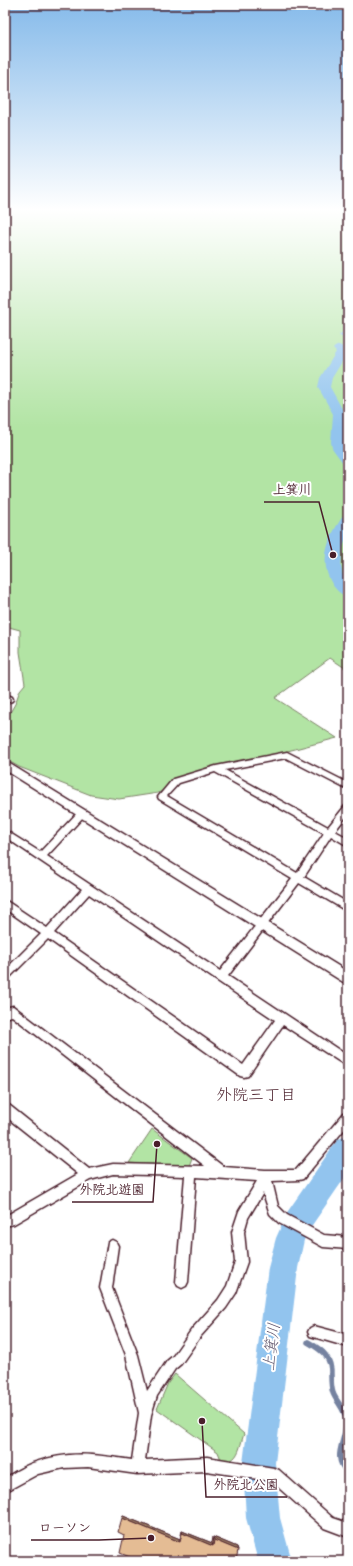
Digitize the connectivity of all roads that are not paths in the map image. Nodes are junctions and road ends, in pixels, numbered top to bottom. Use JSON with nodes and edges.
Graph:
{"nodes":[{"id":1,"x":5,"y":765,"type":"edge"},
{"id":2,"x":216,"y":769,"type":"junction"},
{"id":3,"x":348,"y":787,"type":"edge"},
{"id":4,"x":348,"y":808,"type":"edge"},
{"id":5,"x":82,"y":813,"type":"junction"},
{"id":6,"x":5,"y":832,"type":"edge"},
{"id":7,"x":329,"y":832,"type":"junction"},
{"id":8,"x":348,"y":842,"type":"edge"},
{"id":9,"x":41,"y":856,"type":"junction"},
{"id":10,"x":298,"y":878,"type":"junction"},
{"id":11,"x":88,"y":888,"type":"junction"},
{"id":12,"x":5,"y":904,"type":"edge"},
{"id":13,"x":348,"y":908,"type":"edge"},
{"id":14,"x":262,"y":925,"type":"junction"},
{"id":15,"x":47,"y":934,"type":"junction"},
{"id":16,"x":5,"y":976,"type":"edge"},
{"id":17,"x":221,"y":976,"type":"junction"},
{"id":18,"x":348,"y":979,"type":"edge"},
{"id":19,"x":5,"y":1013,"type":"edge"},
{"id":20,"x":282,"y":1019,"type":"junction"},
{"id":21,"x":348,"y":1062,"type":"edge"},
{"id":22,"x":5,"y":1109,"type":"edge"},
{"id":23,"x":348,"y":1117,"type":"edge"},
{"id":24,"x":191,"y":1172,"type":"junction"},
{"id":25,"x":222,"y":1172,"type":"junction"},
{"id":26,"x":88,"y":1175,"type":"junction"},
{"id":27,"x":265,"y":1176,"type":"junction"},
{"id":28,"x":5,"y":1220,"type":"edge"},
{"id":29,"x":348,"y":1243,"type":"edge"},
{"id":30,"x":112,"y":1246,"type":"dead end"},
{"id":31,"x":182,"y":1282,"type":"dead end"},
{"id":32,"x":314,"y":1332,"type":"dead end"},
{"id":33,"x":348,"y":1341,"type":"edge"},
{"id":34,"x":145,"y":1415,"type":"junction"},
{"id":35,"x":137,"y":1467,"type":"junction"},
{"id":36,"x":5,"y":1485,"type":"edge"},
{"id":37,"x":348,"y":1530,"type":"edge"}],
"edges":[{"from":1,"to":5,"type":"street"},
{"from":2,"to":3,"type":"street"},
{"from":2,"to":7,"type":"street"},
{"from":2,"to":10,"type":"street"},
{"from":4,"to":7,"type":"street"},
{"from":5,"to":9,"type":"street"},
{"from":5,"to":14,"type":"street"},
{"from":6,"to":9,"type":"street"},
{"from":7,"to":8,"type":"street"},
{"from":7,"to":10,"type":"street"},
{"from":9,"to":11,"type":"street"},
{"from":10,"to":13,"type":"street"},
{"from":10,"to":14,"type":"street"},
{"from":11,"to":15,"type":"street"},
{"from":11,"to":17,"type":"street"},
{"from":12,"to":15,"type":"street"},
{"from":14,"to":17,"type":"street"},
{"from":14,"to":18,"type":"street"},
{"from":15,"to":16,"type":"street"},
{"from":15,"to":20,"type":"street"},
{"from":17,"to":20,"type":"street"},
{"from":19,"to":25,"type":"street"},
{"from":20,"to":21,"type":"street"},
{"from":22,"to":26,"type":"street"},
{"from":23,"to":27,"type":"street"},
{"from":24,"to":25,"type":"street"},
{"from":24,"to":26,"type":"street"},
{"from":24,"to":31,"type":"street"},
{"from":25,"to":27,"type":"street"},
{"from":26,"to":28,"type":"street"},
{"from":27,"to":29,"type":"street"},
{"from":27,"to":34,"type":"street"},
{"from":30,"to":34,"type":"street"},
{"from":32,"to":33,"type":"street"},
{"from":34,"to":35,"type":"street"},
{"from":35,"to":36,"type":"street"},
{"from":35,"to":37,"type":"street"}]}
